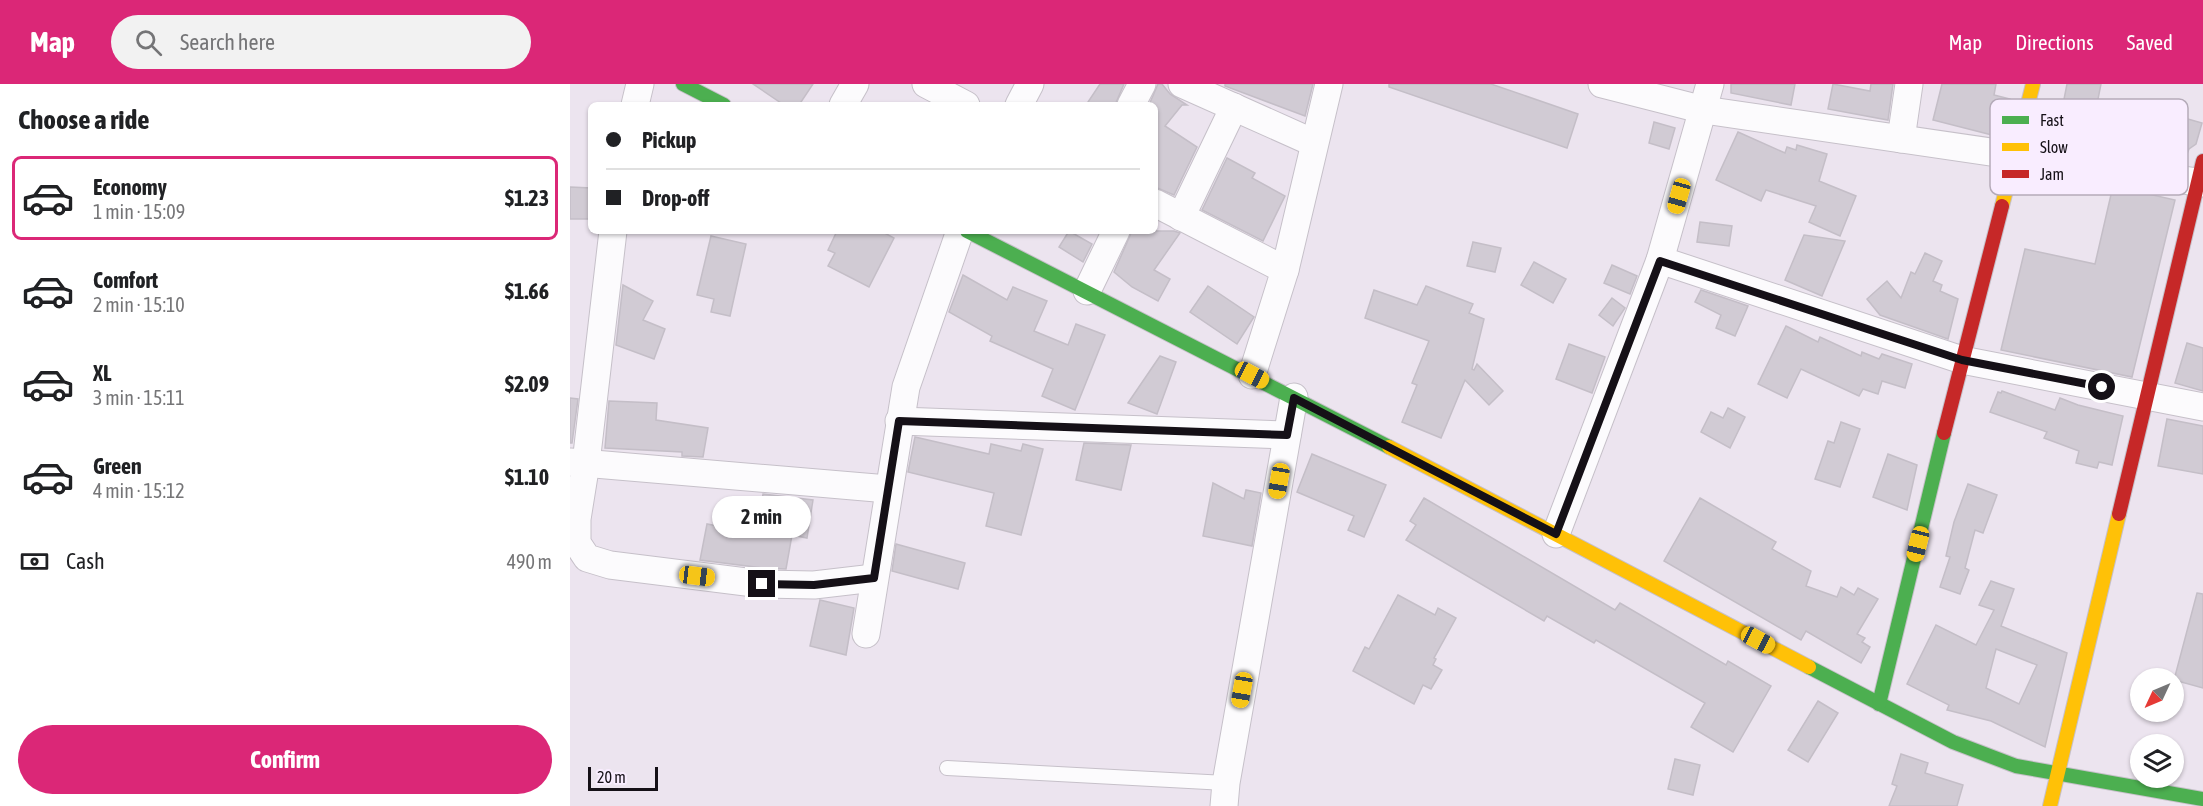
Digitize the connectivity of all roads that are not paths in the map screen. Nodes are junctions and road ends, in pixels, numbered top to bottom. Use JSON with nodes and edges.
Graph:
{"nodes":[{"id":1,"x":640,"y":84,"type":"edge"},
{"id":2,"x":683,"y":84,"type":"edge"},
{"id":3,"x":855,"y":84,"type":"edge"},
{"id":4,"x":926,"y":84,"type":"edge"},
{"id":5,"x":1030,"y":84,"type":"edge"},
{"id":6,"x":1142,"y":84,"type":"edge"},
{"id":7,"x":1182,"y":84,"type":"edge"},
{"id":8,"x":1329,"y":84,"type":"edge"},
{"id":9,"x":1602,"y":84,"type":"edge"},
{"id":10,"x":1909,"y":84,"type":"edge"},
{"id":11,"x":2033,"y":84,"type":"edge"},
{"id":12,"x":1707,"y":97,"type":"edge"},
{"id":13,"x":2029,"y":99,"type":"edge"},
{"id":14,"x":636,"y":102,"type":"edge"},
{"id":15,"x":718,"y":102,"type":"edge"},
{"id":16,"x":845,"y":102,"type":"edge"},
{"id":17,"x":960,"y":102,"type":"edge"},
{"id":18,"x":1021,"y":102,"type":"edge"},
{"id":19,"x":1133,"y":102,"type":"edge"},
{"id":20,"x":1234,"y":108,"type":"junction"},
{"id":21,"x":1901,"y":139,"type":"junction"},
{"id":22,"x":1314,"y":143,"type":"junction"},
{"id":23,"x":1990,"y":151,"type":"edge"},
{"id":24,"x":2201,"y":176,"type":"edge"},
{"id":25,"x":2005,"y":195,"type":"edge"},
{"id":26,"x":1158,"y":205,"type":"edge"},
{"id":27,"x":1182,"y":217,"type":"junction"},
{"id":28,"x":613,"y":234,"type":"edge"},
{"id":29,"x":959,"y":234,"type":"edge"},
{"id":30,"x":973,"y":234,"type":"edge"},
{"id":31,"x":1115,"y":234,"type":"edge"},
{"id":32,"x":1660,"y":261,"type":"junction"},
{"id":33,"x":1285,"y":270,"type":"junction"},
{"id":34,"x":1087,"y":291,"type":"junction"},
{"id":35,"x":1962,"y":360,"type":"junction"},
{"id":36,"x":1252,"y":375,"type":"junction"},
{"id":37,"x":2148,"y":395,"type":"junction"},
{"id":38,"x":1294,"y":398,"type":"junction"},
{"id":39,"x":2203,"y":406,"type":"edge"},
{"id":40,"x":899,"y":421,"type":"junction"},
{"id":41,"x":1287,"y":435,"type":"junction"},
{"id":42,"x":578,"y":463,"type":"edge"},
{"id":43,"x":888,"y":489,"type":"junction"},
{"id":44,"x":1556,"y":534,"type":"junction"},
{"id":45,"x":874,"y":578,"type":"junction"},
{"id":46,"x":866,"y":634,"type":"dead end"},
{"id":47,"x":1879,"y":704,"type":"junction"},
{"id":48,"x":946,"y":768,"type":"dead end"},
{"id":49,"x":2056,"y":775,"type":"junction"},
{"id":50,"x":1225,"y":794,"type":"edge"},
{"id":51,"x":2203,"y":799,"type":"edge"},
{"id":52,"x":2050,"y":806,"type":"edge"}],
"edges":[{"from":1,"to":14,"type":"street"},
{"from":2,"to":15,"type":"street"},
{"from":3,"to":16,"type":"street"},
{"from":4,"to":17,"type":"street"},
{"from":5,"to":18,"type":"street"},
{"from":6,"to":19,"type":"street"},
{"from":7,"to":20,"type":"street"},
{"from":8,"to":22,"type":"street"},
{"from":9,"to":12,"type":"street"},
{"from":10,"to":21,"type":"street"},
{"from":11,"to":13,"type":"street"},
{"from":12,"to":21,"type":"street"},
{"from":12,"to":32,"type":"street"},
{"from":20,"to":22,"type":"street"},
{"from":20,"to":27,"type":"street"},
{"from":21,"to":23,"type":"street"},
{"from":22,"to":33,"type":"street"},
{"from":24,"to":37,"type":"street"},
{"from":25,"to":35,"type":"street"},
{"from":26,"to":27,"type":"street"},
{"from":27,"to":33,"type":"street"},
{"from":28,"to":42,"type":"street"},
{"from":29,"to":40,"type":"street"},
{"from":30,"to":34,"type":"street"},
{"from":31,"to":34,"type":"street"},
{"from":32,"to":35,"type":"street"},
{"from":32,"to":44,"type":"street"},
{"from":33,"to":36,"type":"street"},
{"from":34,"to":36,"type":"street"},
{"from":35,"to":37,"type":"street"},
{"from":35,"to":47,"type":"street"},
{"from":36,"to":38,"type":"street"},
{"from":37,"to":39,"type":"street"},
{"from":37,"to":49,"type":"street"},
{"from":38,"to":41,"type":"street"},
{"from":38,"to":44,"type":"street"},
{"from":40,"to":41,"type":"street"},
{"from":40,"to":43,"type":"street"},
{"from":41,"to":50,"type":"street"},
{"from":42,"to":43,"type":"street"},
{"from":42,"to":45,"type":"street"},
{"from":43,"to":45,"type":"street"},
{"from":44,"to":47,"type":"street"},
{"from":45,"to":46,"type":"street"},
{"from":47,"to":49,"type":"street"},
{"from":48,"to":50,"type":"lane"},
{"from":49,"to":51,"type":"street"},
{"from":49,"to":52,"type":"street"}]}
